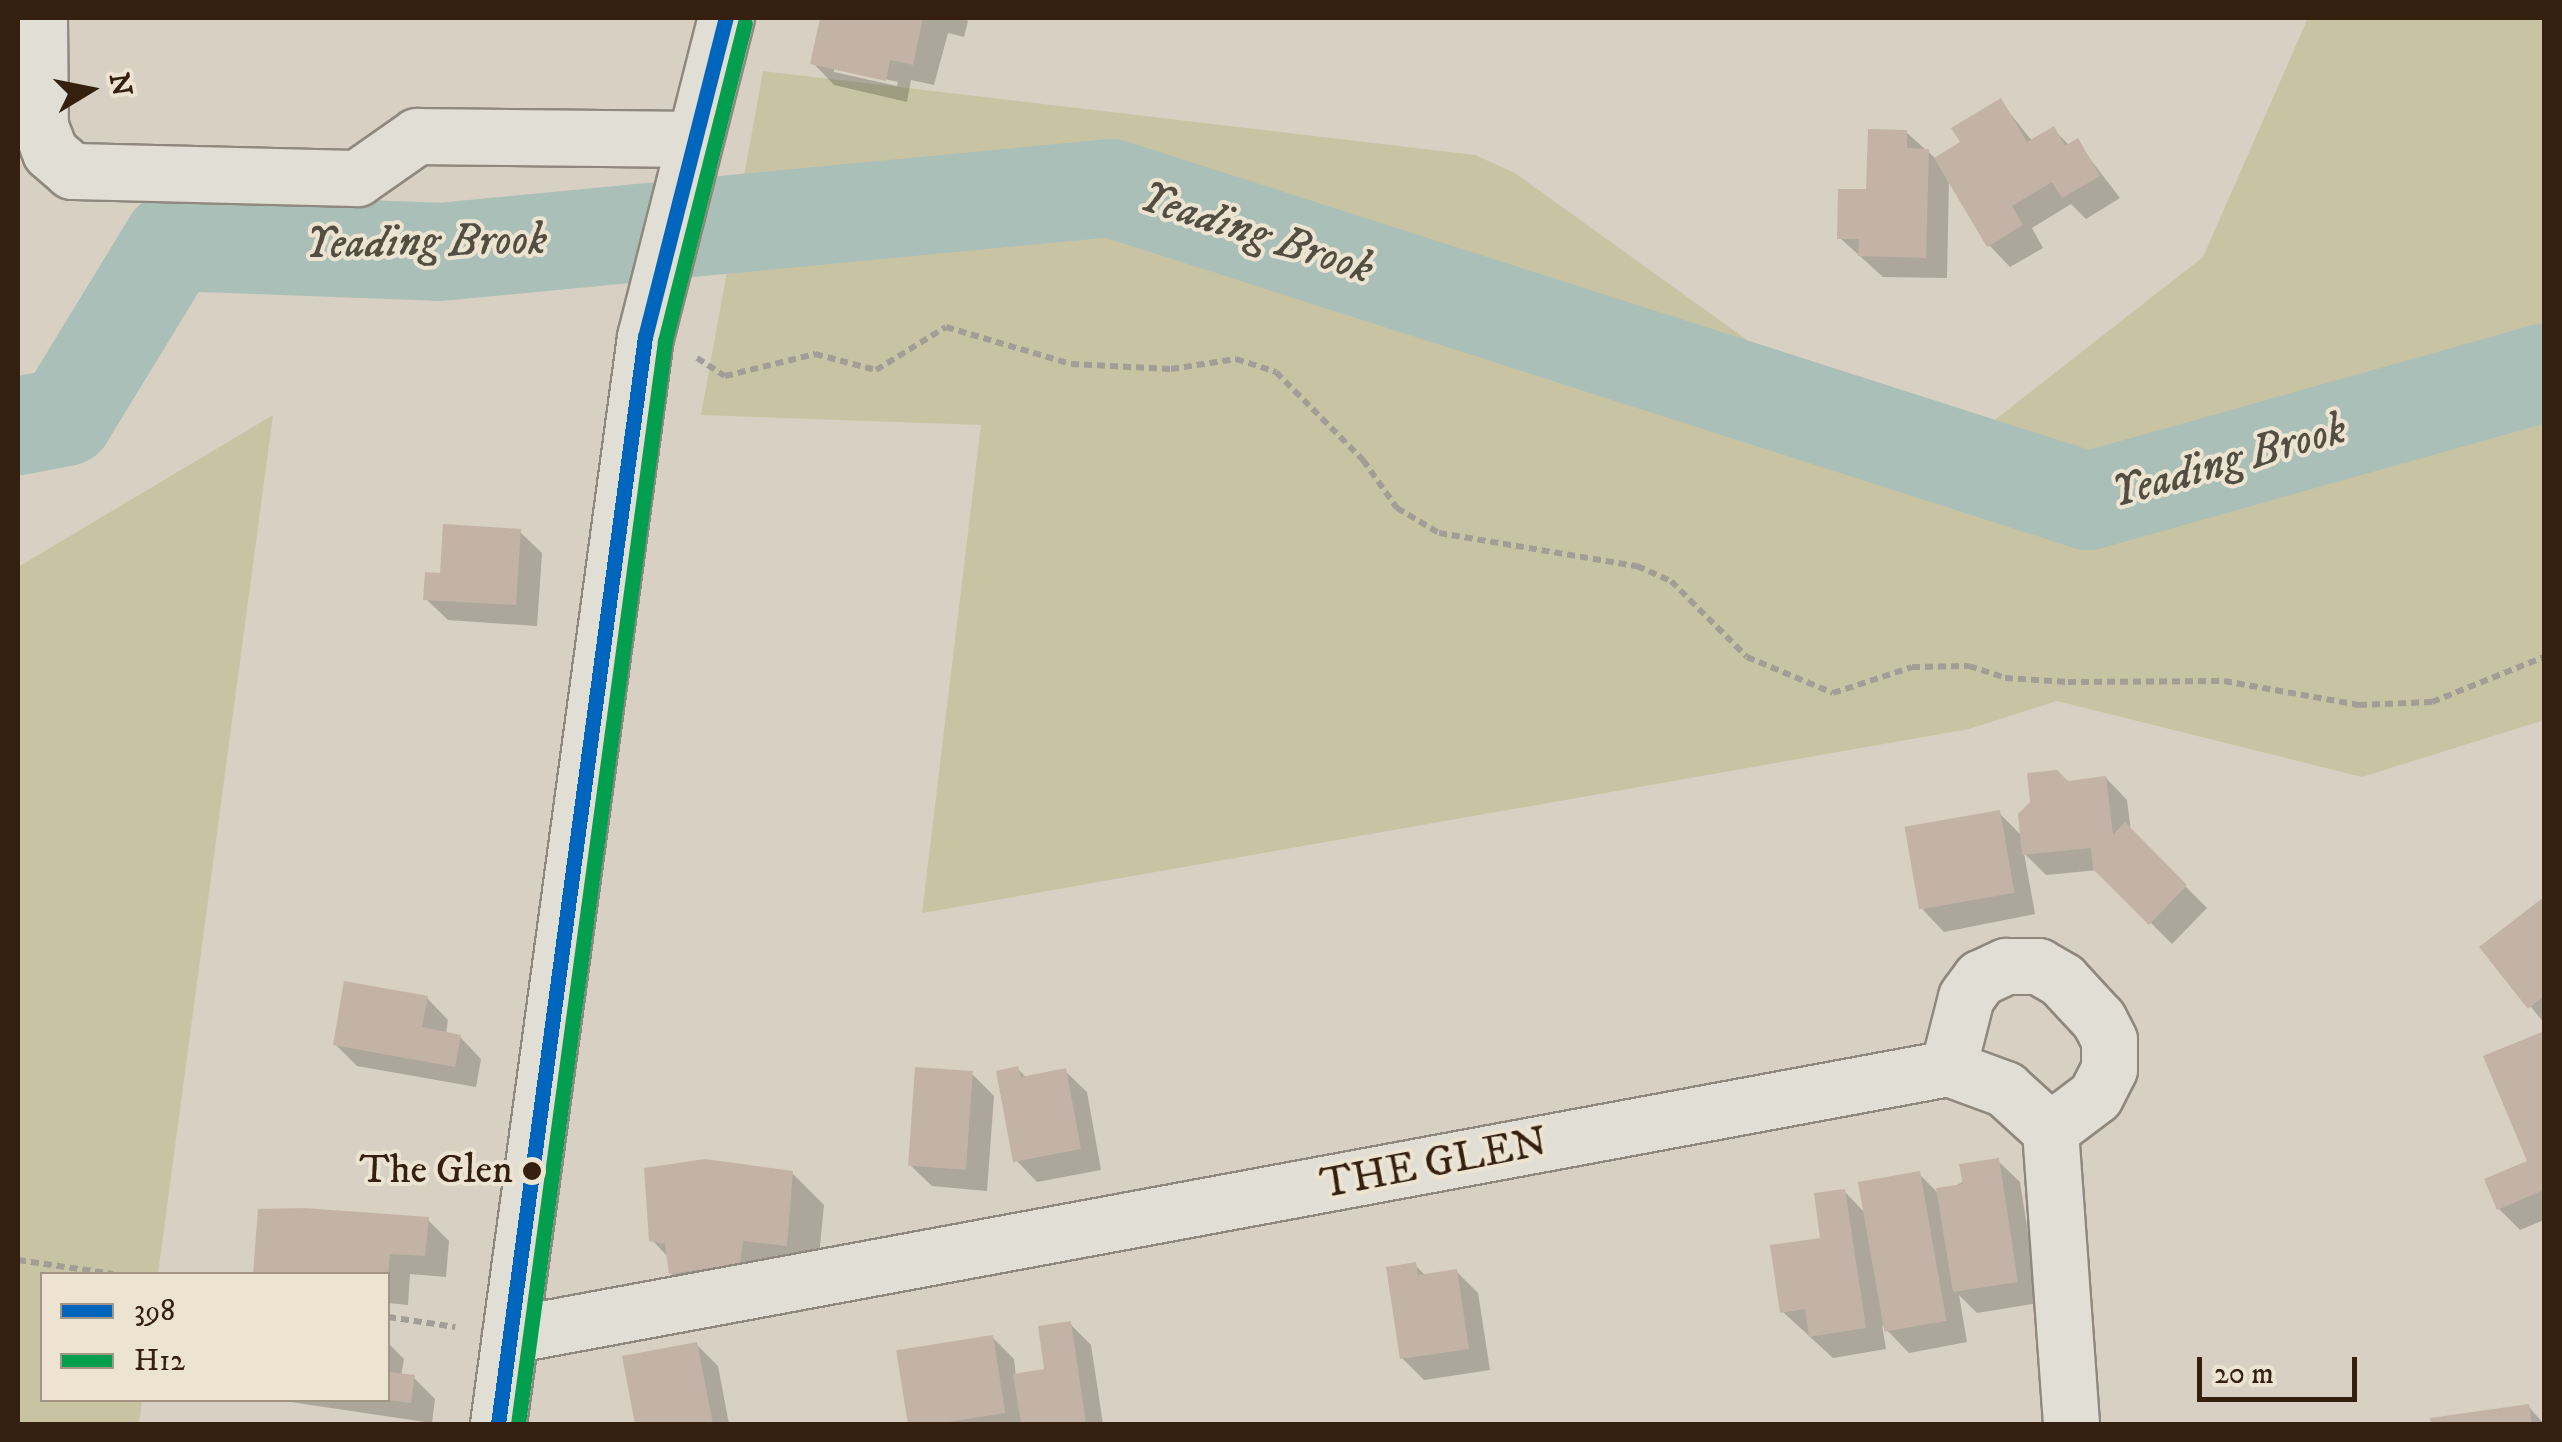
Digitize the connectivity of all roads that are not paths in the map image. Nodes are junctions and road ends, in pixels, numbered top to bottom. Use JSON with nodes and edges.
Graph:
{"nodes":[{"id":1,"x":39,"y":18,"type":"edge"},
{"id":2,"x":726,"y":18,"type":"edge"},
{"id":3,"x":694,"y":140,"type":"junction"},
{"id":4,"x":1948,"y":1068,"type":"junction"},
{"id":5,"x":2050,"y":1130,"type":"junction"},
{"id":6,"x":510,"y":1336,"type":"junction"},
{"id":7,"x":498,"y":1424,"type":"edge"},
{"id":8,"x":2071,"y":1424,"type":"edge"}],
"edges":[{"from":1,"to":3,"type":"street"},
{"from":2,"to":3,"type":"street"},
{"from":3,"to":6,"type":"street"},
{"from":4,"to":5,"type":"street"},
{"from":4,"to":5,"type":"street"},
{"from":4,"to":6,"type":"street","name":"THE GLEN"},
{"from":5,"to":8,"type":"street"},
{"from":6,"to":7,"type":"street"}]}
